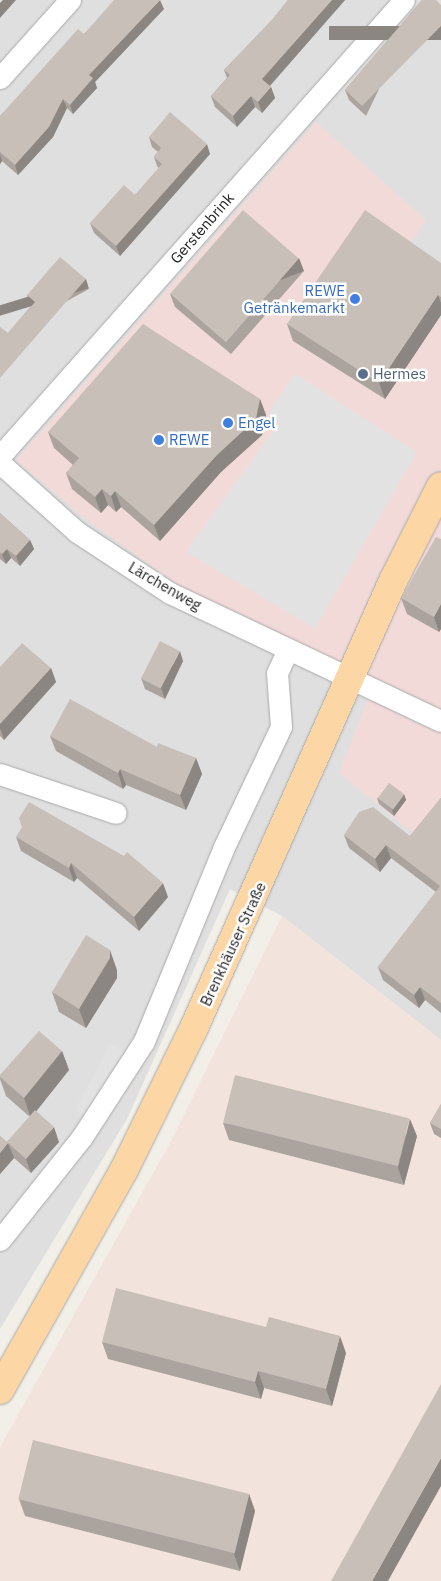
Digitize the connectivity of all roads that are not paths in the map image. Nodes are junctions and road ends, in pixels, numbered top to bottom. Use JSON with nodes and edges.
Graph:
{"nodes":[{"id":1,"x":70,"y":0,"type":"edge"},
{"id":2,"x":404,"y":0,"type":"edge"},
{"id":3,"x":0,"y":78,"type":"edge"},
{"id":4,"x":0,"y":456,"type":"edge"},
{"id":5,"x":0,"y":463,"type":"edge"},
{"id":6,"x":441,"y":486,"type":"edge"},
{"id":7,"x":288,"y":650,"type":"junction"},
{"id":8,"x":351,"y":678,"type":"junction"},
{"id":9,"x":441,"y":721,"type":"edge"},
{"id":10,"x":0,"y":774,"type":"edge"},
{"id":11,"x":116,"y":813,"type":"dead end"},
{"id":12,"x":0,"y":1240,"type":"edge"},
{"id":13,"x":0,"y":1390,"type":"edge"}],
"edges":[{"from":1,"to":3,"type":"street"},
{"from":2,"to":4,"type":"street","name":"Gerstenbrink"},
{"from":5,"to":7,"type":"street","name":"Lärchenweg"},
{"from":6,"to":8,"type":"main road","name":"Brenkhäuser Straße"},
{"from":7,"to":8,"type":"street","name":"Lärchenweg"},
{"from":7,"to":12,"type":"street"},
{"from":8,"to":9,"type":"street","name":"Lärchenweg"},
{"from":8,"to":13,"type":"main road","name":"Brenkhäuser Straße"},
{"from":10,"to":11,"type":"street"}]}
